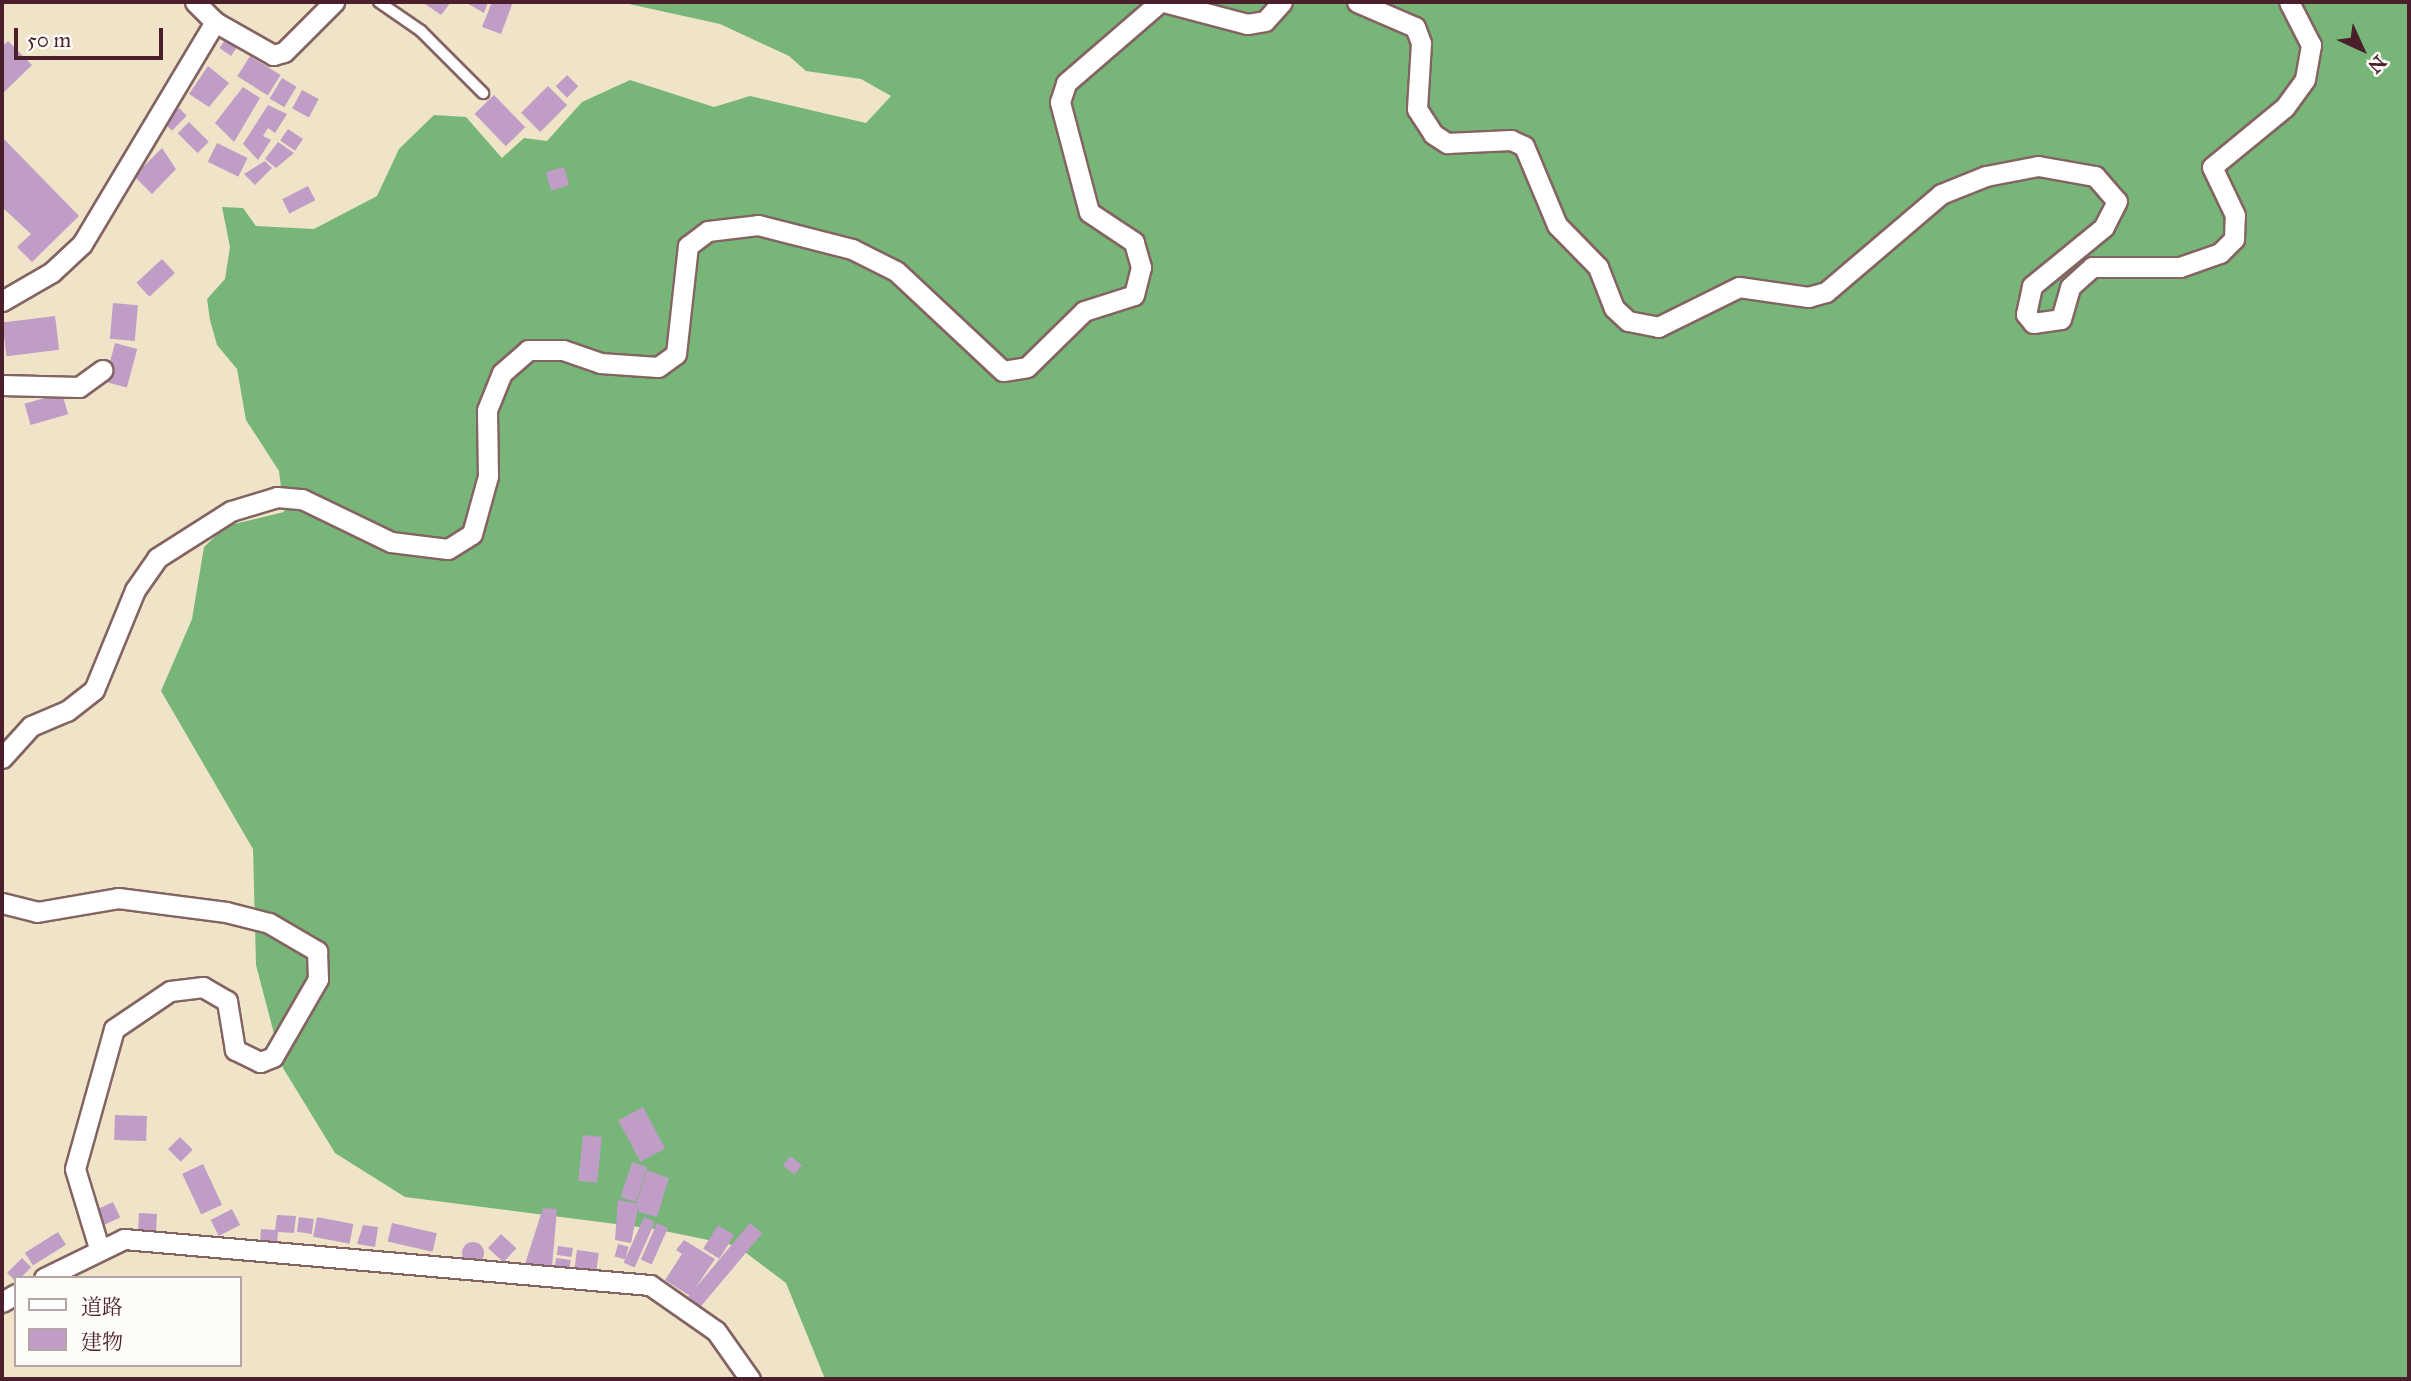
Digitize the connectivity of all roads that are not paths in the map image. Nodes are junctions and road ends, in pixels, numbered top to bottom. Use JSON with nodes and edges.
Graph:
{"nodes":[{"id":1,"x":195,"y":2,"type":"edge"},
{"id":2,"x":334,"y":2,"type":"edge"},
{"id":3,"x":379,"y":2,"type":"edge"},
{"id":4,"x":1162,"y":2,"type":"edge"},
{"id":5,"x":1282,"y":2,"type":"edge"},
{"id":6,"x":1357,"y":2,"type":"edge"},
{"id":7,"x":2289,"y":2,"type":"edge"},
{"id":8,"x":215,"y":22,"type":"junction"},
{"id":9,"x":483,"y":93,"type":"dead end"},
{"id":10,"x":2,"y":301,"type":"edge"},
{"id":11,"x":102,"y":370,"type":"dead end"},
{"id":12,"x":2,"y":385,"type":"edge"},
{"id":13,"x":2,"y":758,"type":"edge"},
{"id":14,"x":2,"y":903,"type":"edge"},
{"id":15,"x":99,"y":1248,"type":"junction"},
{"id":16,"x":48,"y":1276,"type":"edge"},
{"id":17,"x":750,"y":1379,"type":"edge"}],
"edges":[{"from":1,"to":8,"type":"street"},
{"from":2,"to":8,"type":"street"},
{"from":3,"to":9,"type":"lane"},
{"from":4,"to":5,"type":"street"},
{"from":4,"to":13,"type":"street"},
{"from":6,"to":7,"type":"street"},
{"from":8,"to":10,"type":"street"},
{"from":11,"to":12,"type":"street"},
{"from":14,"to":15,"type":"street"},
{"from":15,"to":16,"type":"street"},
{"from":15,"to":17,"type":"street"}]}
